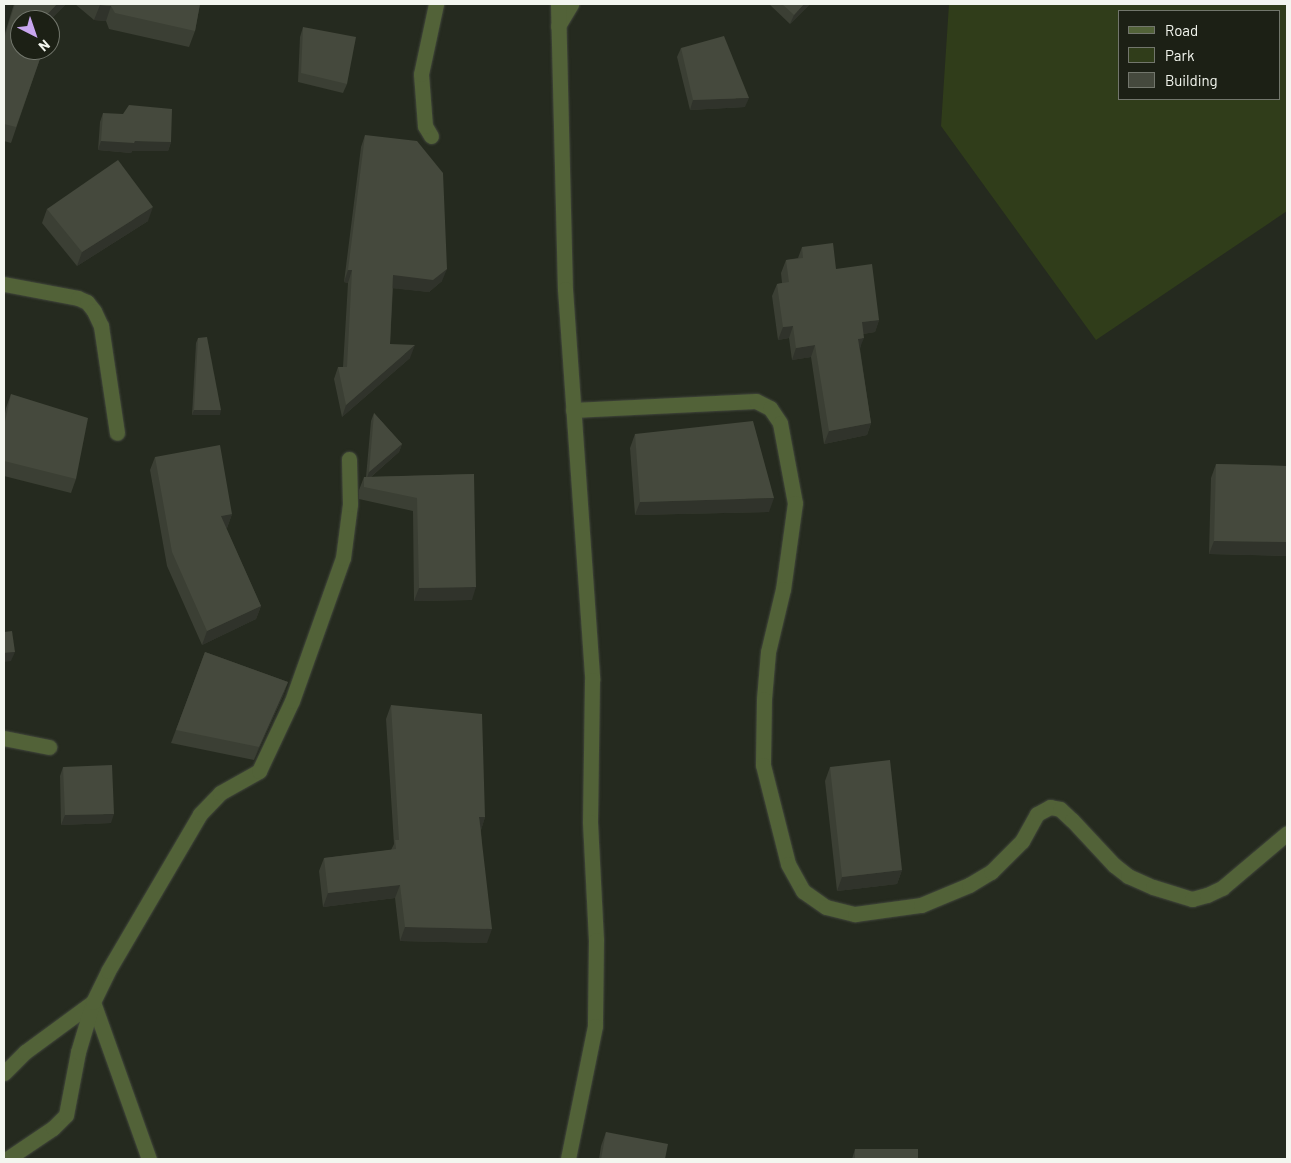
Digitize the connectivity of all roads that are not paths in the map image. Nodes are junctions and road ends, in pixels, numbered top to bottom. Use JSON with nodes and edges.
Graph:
{"nodes":[{"id":1,"x":436,"y":4,"type":"edge"},
{"id":2,"x":558,"y":4,"type":"edge"},
{"id":3,"x":571,"y":4,"type":"edge"},
{"id":4,"x":558,"y":26,"type":"junction"},
{"id":5,"x":431,"y":136,"type":"dead end"},
{"id":6,"x":4,"y":284,"type":"edge"},
{"id":7,"x":573,"y":410,"type":"junction"},
{"id":8,"x":117,"y":433,"type":"dead end"},
{"id":9,"x":350,"y":459,"type":"dead end"},
{"id":10,"x":4,"y":738,"type":"edge"},
{"id":11,"x":49,"y":747,"type":"dead end"},
{"id":12,"x":1287,"y":833,"type":"edge"},
{"id":13,"x":93,"y":1002,"type":"junction"},
{"id":14,"x":4,"y":1073,"type":"edge"},
{"id":15,"x":7,"y":1159,"type":"edge"},
{"id":16,"x":149,"y":1159,"type":"edge"},
{"id":17,"x":568,"y":1159,"type":"edge"}],
"edges":[{"from":1,"to":5,"type":"street"},
{"from":2,"to":4,"type":"street"},
{"from":3,"to":4,"type":"street"},
{"from":4,"to":7,"type":"street"},
{"from":6,"to":8,"type":"street"},
{"from":7,"to":12,"type":"street"},
{"from":7,"to":17,"type":"street"},
{"from":9,"to":13,"type":"street"},
{"from":10,"to":11,"type":"street"},
{"from":13,"to":14,"type":"street"},
{"from":13,"to":15,"type":"street"},
{"from":13,"to":16,"type":"street"}]}
